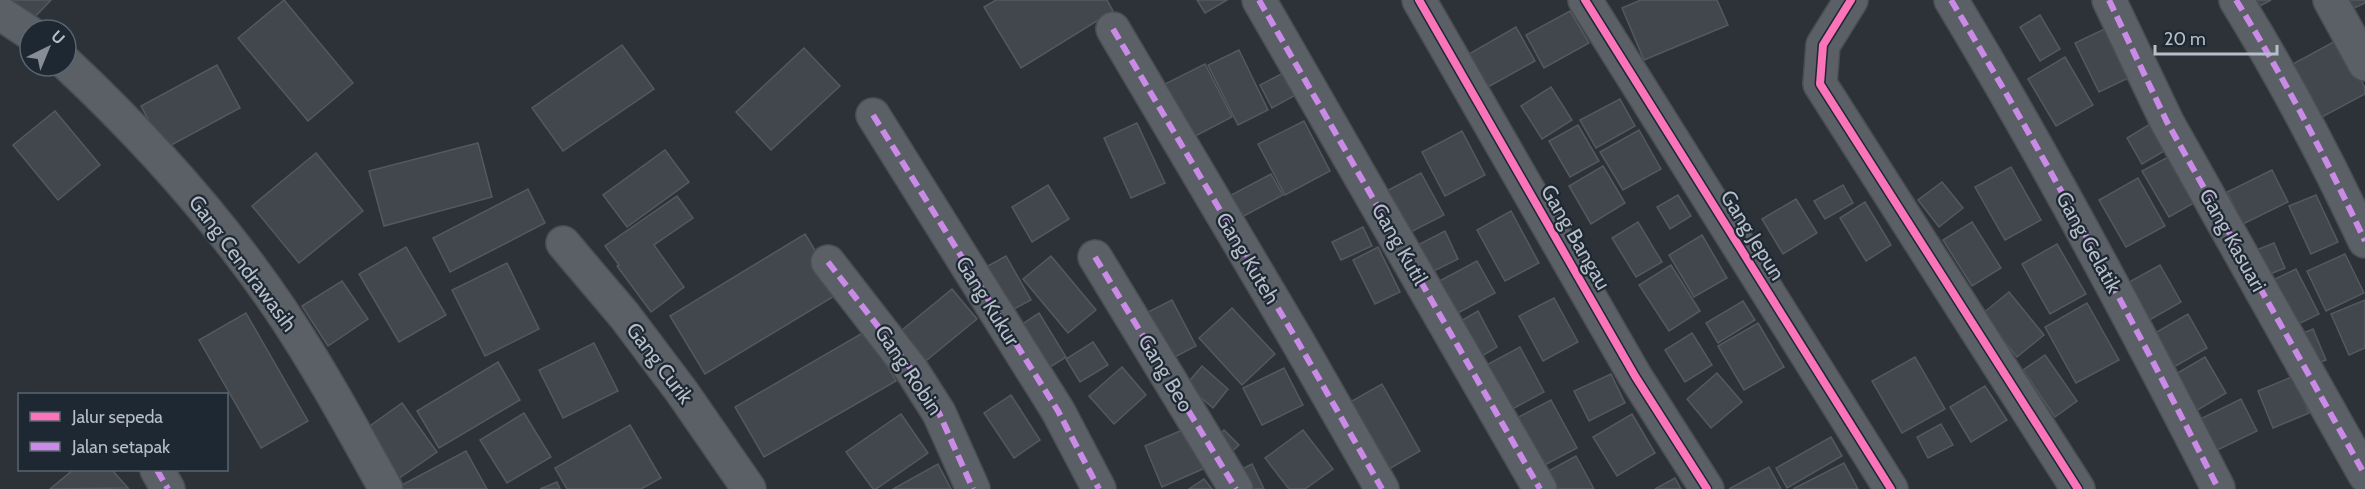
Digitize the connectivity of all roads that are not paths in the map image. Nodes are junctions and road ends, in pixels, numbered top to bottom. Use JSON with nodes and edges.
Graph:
{"nodes":[{"id":1,"x":1259,"y":0,"type":"edge"},
{"id":2,"x":1419,"y":0,"type":"edge"},
{"id":3,"x":1585,"y":0,"type":"edge"},
{"id":4,"x":1851,"y":0,"type":"edge"},
{"id":5,"x":1951,"y":0,"type":"edge"},
{"id":6,"x":2109,"y":0,"type":"edge"},
{"id":7,"x":2236,"y":0,"type":"edge"},
{"id":8,"x":2330,"y":0,"type":"edge"},
{"id":9,"x":0,"y":13,"type":"edge"},
{"id":10,"x":18,"y":25,"type":"edge"},
{"id":11,"x":1113,"y":29,"type":"dead end"},
{"id":12,"x":2365,"y":64,"type":"edge"},
{"id":13,"x":78,"y":75,"type":"edge"},
{"id":14,"x":873,"y":115,"type":"dead end"},
{"id":15,"x":2365,"y":241,"type":"edge"},
{"id":16,"x":563,"y":243,"type":"dead end"},
{"id":17,"x":1095,"y":257,"type":"dead end"},
{"id":18,"x":828,"y":262,"type":"dead end"},
{"id":19,"x":158,"y":471,"type":"edge"},
{"id":20,"x":2365,"y":476,"type":"edge"},
{"id":21,"x":168,"y":489,"type":"edge"},
{"id":22,"x":386,"y":489,"type":"edge"},
{"id":23,"x":749,"y":489,"type":"edge"},
{"id":24,"x":973,"y":489,"type":"edge"},
{"id":25,"x":1099,"y":489,"type":"edge"},
{"id":26,"x":1236,"y":489,"type":"edge"},
{"id":27,"x":1382,"y":489,"type":"edge"},
{"id":28,"x":1540,"y":489,"type":"edge"},
{"id":29,"x":1707,"y":489,"type":"edge"},
{"id":30,"x":1891,"y":489,"type":"edge"},
{"id":31,"x":2078,"y":489,"type":"edge"},
{"id":32,"x":2218,"y":489,"type":"edge"}],
"edges":[{"from":1,"to":28,"type":"street","name":"Gang Kutil"},
{"from":2,"to":29,"type":"street","name":"Gang Bangau"},
{"from":3,"to":30,"type":"street","name":"Gang Jepun"},
{"from":4,"to":31,"type":"street"},
{"from":5,"to":32,"type":"street","name":"Gang Gelatik"},
{"from":6,"to":20,"type":"street","name":"Gang Kasuari"},
{"from":7,"to":15,"type":"street"},
{"from":8,"to":12,"type":"street"},
{"from":9,"to":10,"type":"street"},
{"from":11,"to":27,"type":"street","name":"Gang Kuteh"},
{"from":13,"to":22,"type":"street","name":"Gang Cendrawasih"},
{"from":14,"to":25,"type":"street","name":"Gang Kukur"},
{"from":16,"to":23,"type":"street","name":"Gang Curik"},
{"from":17,"to":26,"type":"street","name":"Gang Beo"},
{"from":18,"to":24,"type":"street","name":"Gang Robin"},
{"from":19,"to":21,"type":"street"}]}
